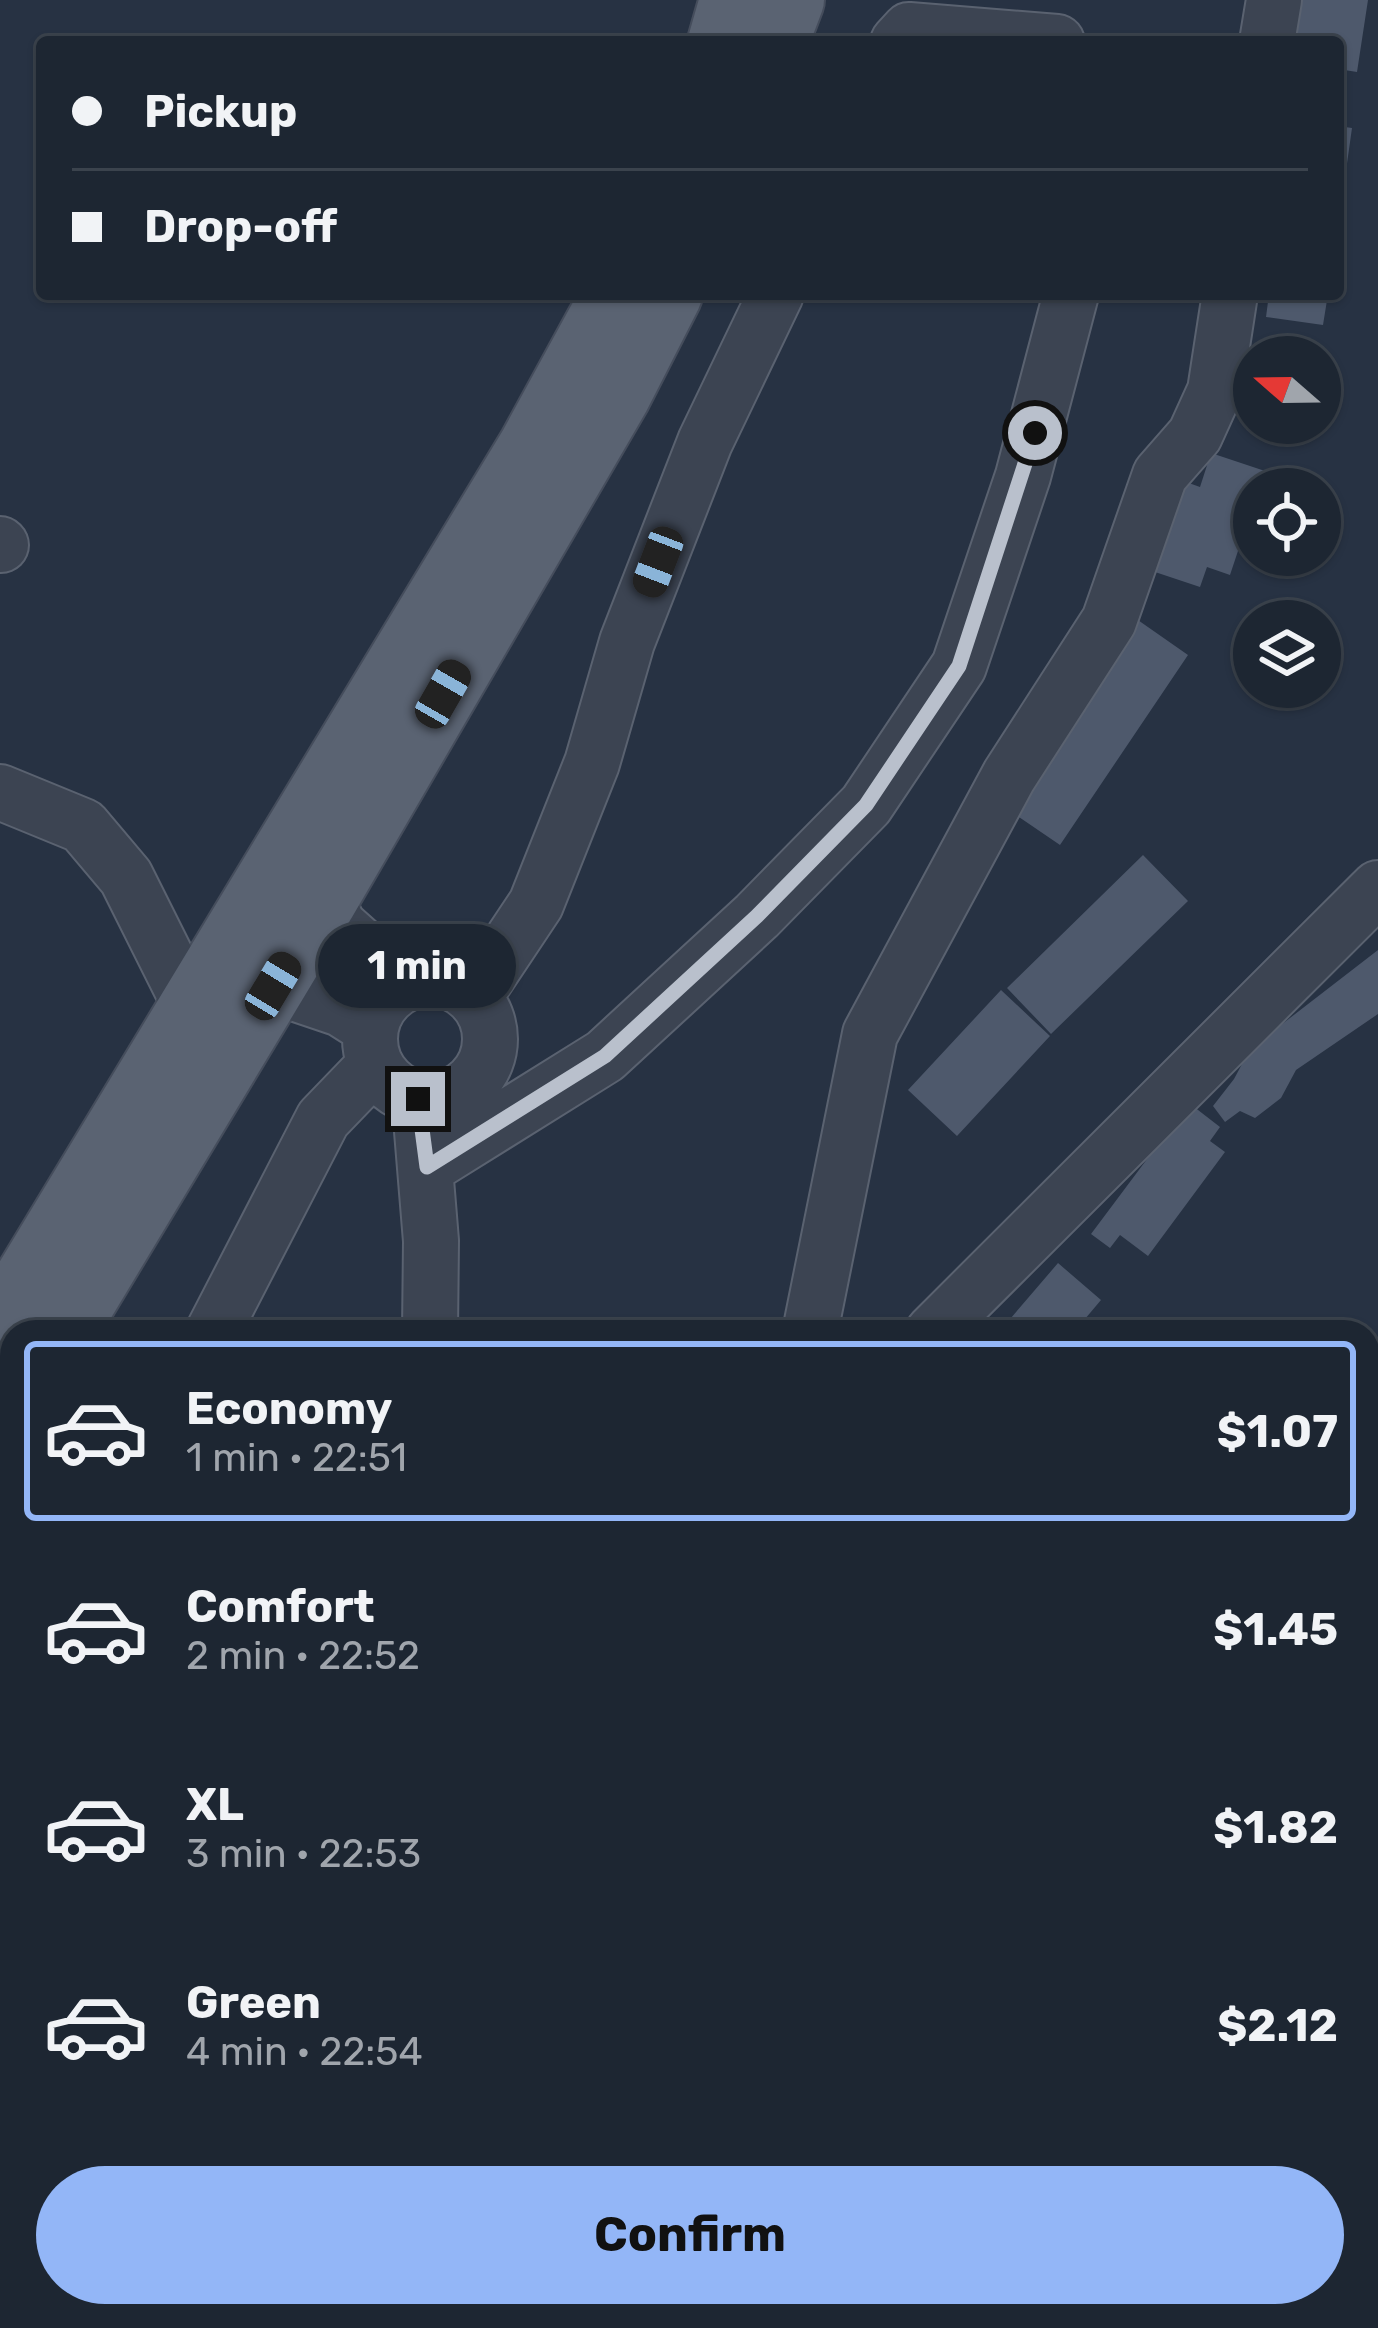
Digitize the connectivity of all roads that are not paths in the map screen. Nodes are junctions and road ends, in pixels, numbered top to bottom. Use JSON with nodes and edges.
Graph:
{"nodes":[{"id":1,"x":733,"y":0,"type":"edge"},
{"id":2,"x":791,"y":0,"type":"edge"},
{"id":3,"x":1274,"y":0,"type":"edge"},
{"id":4,"x":909,"y":24,"type":"edge"},
{"id":5,"x":723,"y":36,"type":"edge"},
{"id":6,"x":777,"y":36,"type":"edge"},
{"id":7,"x":1008,"y":36,"type":"edge"},
{"id":8,"x":1268,"y":36,"type":"edge"},
{"id":9,"x":611,"y":300,"type":"edge"},
{"id":10,"x":666,"y":300,"type":"edge"},
{"id":11,"x":773,"y":300,"type":"edge"},
{"id":12,"x":1069,"y":300,"type":"edge"},
{"id":13,"x":1229,"y":300,"type":"edge"},
{"id":14,"x":0,"y":791,"type":"edge"},
{"id":15,"x":1378,"y":888,"type":"edge"},
{"id":16,"x":325,"y":898,"type":"junction"},
{"id":17,"x":404,"y":984,"type":"junction"},
{"id":18,"x":273,"y":986,"type":"junction"},
{"id":19,"x":474,"y":998,"type":"junction"},
{"id":20,"x":192,"y":1010,"type":"junction"},
{"id":21,"x":373,"y":1046,"type":"junction"},
{"id":22,"x":418,"y":1099,"type":"junction"},
{"id":23,"x":427,"y":1167,"type":"junction"},
{"id":24,"x":3,"y":1320,"type":"edge"},
{"id":25,"x":71,"y":1320,"type":"edge"},
{"id":26,"x":220,"y":1320,"type":"edge"},
{"id":27,"x":430,"y":1320,"type":"edge"},
{"id":28,"x":812,"y":1320,"type":"edge"},
{"id":29,"x":946,"y":1320,"type":"edge"}],
"edges":[{"from":1,"to":5,"type":"main road"},
{"from":2,"to":6,"type":"main road"},
{"from":3,"to":8,"type":"street"},
{"from":4,"to":7,"type":"street"},
{"from":9,"to":20,"type":"main road"},
{"from":10,"to":16,"type":"main road"},
{"from":11,"to":19,"type":"street"},
{"from":12,"to":23,"type":"street"},
{"from":13,"to":28,"type":"street"},
{"from":14,"to":20,"type":"street"},
{"from":15,"to":29,"type":"street"},
{"from":16,"to":17,"type":"street"},
{"from":16,"to":18,"type":"main road"},
{"from":17,"to":19,"type":"street"},
{"from":17,"to":21,"type":"street"},
{"from":18,"to":21,"type":"street"},
{"from":18,"to":25,"type":"main road"},
{"from":19,"to":22,"type":"street"},
{"from":20,"to":24,"type":"main road"},
{"from":21,"to":22,"type":"street"},
{"from":21,"to":26,"type":"street"},
{"from":22,"to":23,"type":"street"},
{"from":23,"to":27,"type":"street"}]}
